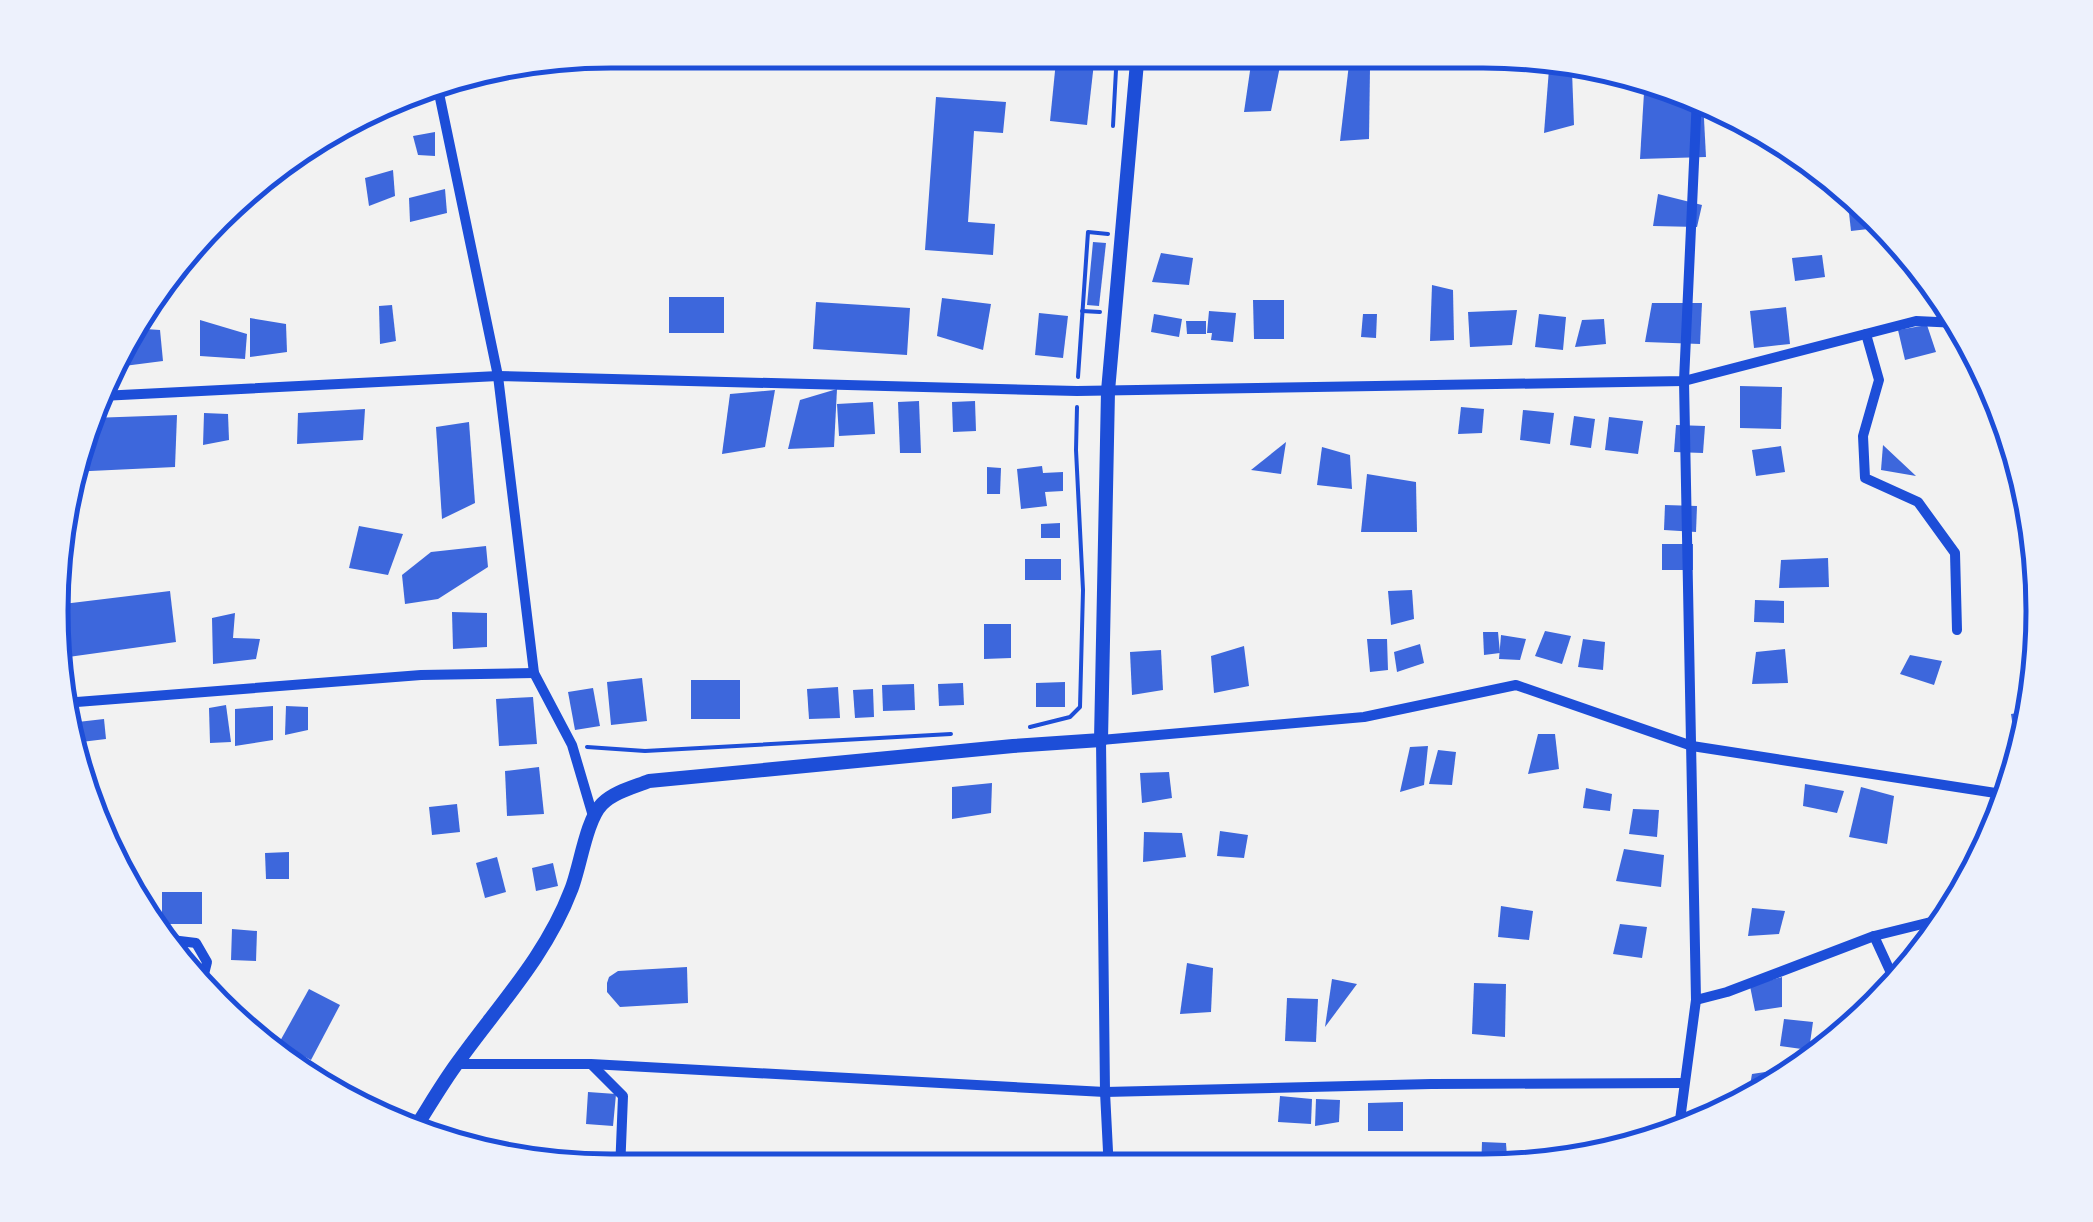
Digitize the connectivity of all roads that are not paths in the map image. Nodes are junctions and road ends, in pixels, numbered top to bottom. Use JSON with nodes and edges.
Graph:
{"nodes":[{"id":1,"x":1136,"y":68,"type":"edge"},
{"id":2,"x":439,"y":95,"type":"edge"},
{"id":3,"x":1695,"y":112,"type":"edge"},
{"id":4,"x":1942,"y":322,"type":"edge"},
{"id":5,"x":1866,"y":334,"type":"junction"},
{"id":6,"x":498,"y":376,"type":"junction"},
{"id":7,"x":1684,"y":381,"type":"junction"},
{"id":8,"x":1108,"y":391,"type":"junction"},
{"id":9,"x":113,"y":395,"type":"edge"},
{"id":10,"x":1957,"y":630,"type":"dead end"},
{"id":11,"x":534,"y":673,"type":"junction"},
{"id":12,"x":76,"y":703,"type":"edge"},
{"id":13,"x":1101,"y":740,"type":"junction"},
{"id":14,"x":1692,"y":746,"type":"junction"},
{"id":15,"x":1994,"y":793,"type":"edge"},
{"id":16,"x":594,"y":816,"type":"junction"},
{"id":17,"x":1927,"y":923,"type":"edge"},
{"id":18,"x":1874,"y":936,"type":"junction"},
{"id":19,"x":179,"y":941,"type":"edge"},
{"id":20,"x":1889,"y":971,"type":"edge"},
{"id":21,"x":205,"y":972,"type":"edge"},
{"id":22,"x":1696,"y":1000,"type":"junction"},
{"id":23,"x":456,"y":1064,"type":"junction"},
{"id":24,"x":591,"y":1064,"type":"junction"},
{"id":25,"x":1684,"y":1083,"type":"junction"},
{"id":26,"x":1105,"y":1092,"type":"junction"},
{"id":27,"x":1680,"y":1117,"type":"edge"},
{"id":28,"x":420,"y":1120,"type":"edge"},
{"id":29,"x":621,"y":1154,"type":"edge"},
{"id":30,"x":1108,"y":1154,"type":"edge"}],
"edges":[{"from":1,"to":8,"type":"street"},
{"from":2,"to":6,"type":"street"},
{"from":3,"to":7,"type":"street"},
{"from":4,"to":5,"type":"street"},
{"from":5,"to":7,"type":"street"},
{"from":5,"to":10,"type":"street"},
{"from":6,"to":8,"type":"street"},
{"from":6,"to":9,"type":"street"},
{"from":6,"to":11,"type":"street"},
{"from":7,"to":8,"type":"street"},
{"from":7,"to":14,"type":"street"},
{"from":8,"to":13,"type":"street"},
{"from":11,"to":12,"type":"street"},
{"from":11,"to":16,"type":"street"},
{"from":13,"to":14,"type":"street"},
{"from":13,"to":16,"type":"street"},
{"from":13,"to":26,"type":"street"},
{"from":14,"to":15,"type":"street"},
{"from":14,"to":22,"type":"street"},
{"from":16,"to":23,"type":"street"},
{"from":17,"to":18,"type":"street"},
{"from":18,"to":20,"type":"street"},
{"from":18,"to":22,"type":"street"},
{"from":19,"to":21,"type":"street"},
{"from":22,"to":25,"type":"street"},
{"from":23,"to":24,"type":"street"},
{"from":23,"to":28,"type":"street"},
{"from":24,"to":26,"type":"street"},
{"from":24,"to":29,"type":"street"},
{"from":25,"to":26,"type":"street"},
{"from":25,"to":27,"type":"street"},
{"from":26,"to":30,"type":"street"}]}
